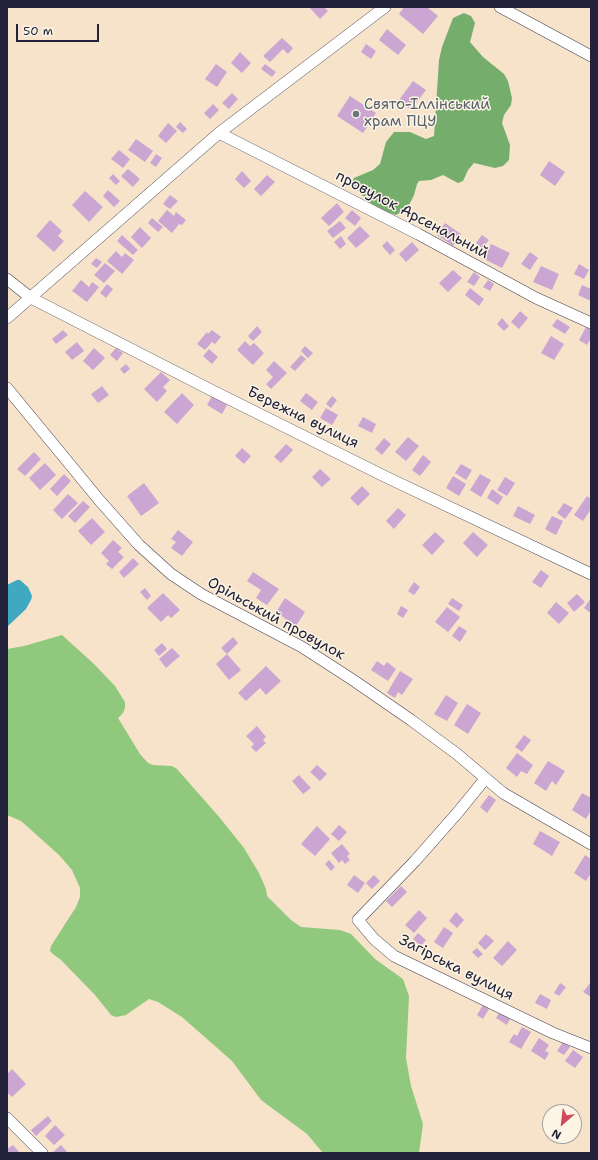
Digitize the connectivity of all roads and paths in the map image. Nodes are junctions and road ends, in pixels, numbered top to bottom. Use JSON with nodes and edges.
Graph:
{"nodes":[{"id":1,"x":385,"y":7,"type":"edge"},
{"id":2,"x":500,"y":7,"type":"edge"},
{"id":3,"x":591,"y":56,"type":"edge"},
{"id":4,"x":219,"y":133,"type":"junction"},
{"id":5,"x":7,"y":279,"type":"edge"},
{"id":6,"x":31,"y":298,"type":"junction"},
{"id":7,"x":7,"y":318,"type":"edge"},
{"id":8,"x":591,"y":323,"type":"edge"},
{"id":9,"x":7,"y":388,"type":"edge"},
{"id":10,"x":591,"y":574,"type":"edge"},
{"id":11,"x":485,"y":779,"type":"junction"},
{"id":12,"x":591,"y":844,"type":"edge"},
{"id":13,"x":591,"y":1048,"type":"edge"},
{"id":14,"x":7,"y":1118,"type":"edge"},
{"id":15,"x":42,"y":1153,"type":"edge"}],
"edges":[{"from":1,"to":4,"type":"street"},
{"from":2,"to":3,"type":"street"},
{"from":4,"to":6,"type":"street"},
{"from":4,"to":8,"type":"street","name":"провулок Арсенальний"},
{"from":5,"to":6,"type":"street","name":"Бережна вулиця"},
{"from":6,"to":7,"type":"street"},
{"from":6,"to":10,"type":"street","name":"Бережна вулиця"},
{"from":9,"to":11,"type":"street","name":"Орільський провулок"},
{"from":11,"to":12,"type":"street","name":"Орільський провулок"},
{"from":11,"to":13,"type":"street","name":"Загірська вулиця"},
{"from":14,"to":15,"type":"street"}]}
